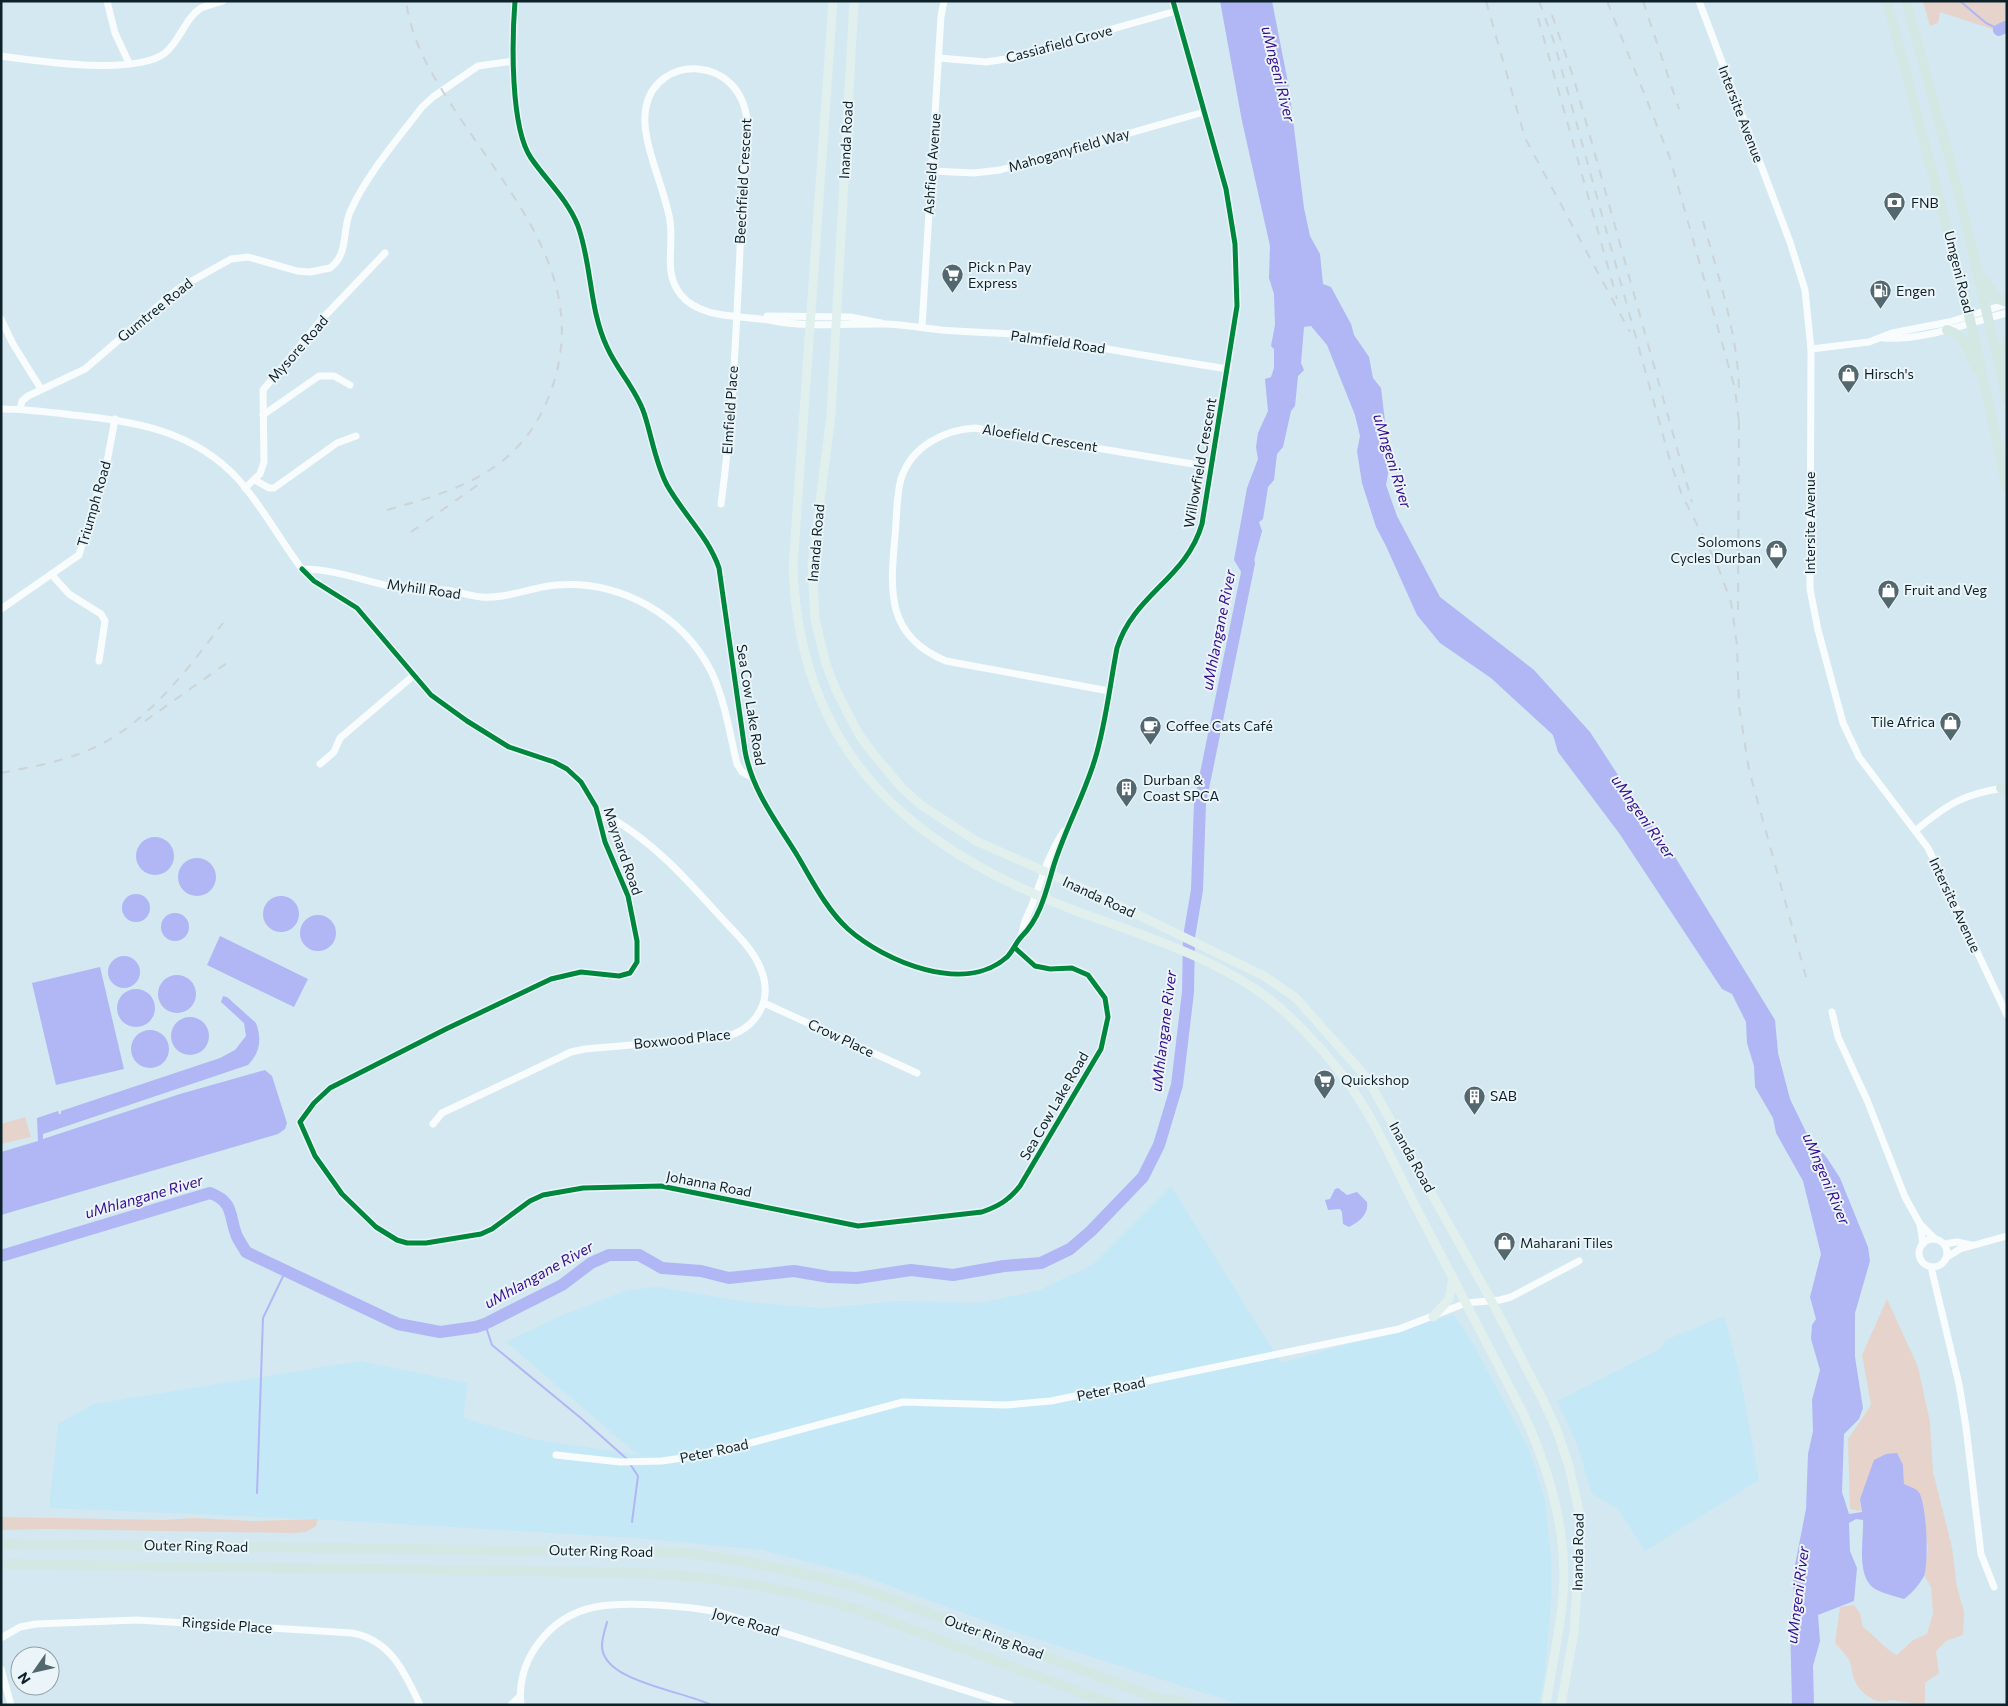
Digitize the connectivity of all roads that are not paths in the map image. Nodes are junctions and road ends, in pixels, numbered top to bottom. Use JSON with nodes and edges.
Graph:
{"nodes":[{"id":1,"x":107,"y":1,"type":"edge"},
{"id":2,"x":223,"y":1,"type":"edge"},
{"id":3,"x":515,"y":1,"type":"edge"},
{"id":4,"x":833,"y":1,"type":"edge"},
{"id":5,"x":854,"y":1,"type":"edge"},
{"id":6,"x":944,"y":1,"type":"edge"},
{"id":7,"x":1173,"y":1,"type":"edge"},
{"id":8,"x":1699,"y":1,"type":"edge"},
{"id":9,"x":1887,"y":1,"type":"edge"},
{"id":10,"x":1906,"y":1,"type":"edge"},
{"id":11,"x":1176,"y":11,"type":"junction"},
{"id":12,"x":1,"y":56,"type":"edge"},
{"id":13,"x":939,"y":58,"type":"junction"},
{"id":14,"x":514,"y":61,"type":"junction"},
{"id":15,"x":129,"y":63,"type":"junction"},
{"id":16,"x":1204,"y":112,"type":"junction"},
{"id":17,"x":932,"y":171,"type":"junction"},
{"id":18,"x":384,"y":253,"type":"dead end"},
{"id":19,"x":1976,"y":265,"type":"junction"},
{"id":20,"x":2007,"y":303,"type":"edge"},
{"id":21,"x":1988,"y":313,"type":"junction"},
{"id":22,"x":2007,"y":313,"type":"edge"},
{"id":23,"x":735,"y":315,"type":"junction"},
{"id":24,"x":800,"y":316,"type":"joint"},
{"id":25,"x":755,"y":317,"type":"junction"},
{"id":26,"x":1,"y":319,"type":"edge"},
{"id":27,"x":810,"y":320,"type":"junction"},
{"id":28,"x":1971,"y":320,"type":"junction"},
{"id":29,"x":837,"y":321,"type":"junction"},
{"id":30,"x":800,"y":324,"type":"joint"},
{"id":31,"x":922,"y":327,"type":"junction"},
{"id":32,"x":1947,"y":330,"type":"junction"},
{"id":33,"x":1883,"y":338,"type":"junction"},
{"id":34,"x":2007,"y":339,"type":"edge"},
{"id":35,"x":1811,"y":349,"type":"junction"},
{"id":36,"x":1228,"y":369,"type":"junction"},
{"id":37,"x":2002,"y":378,"type":"junction"},
{"id":38,"x":1984,"y":379,"type":"junction"},
{"id":39,"x":350,"y":385,"type":"dead end"},
{"id":40,"x":41,"y":389,"type":"junction"},
{"id":41,"x":2007,"y":399,"type":"edge"},
{"id":42,"x":1,"y":409,"type":"edge"},
{"id":43,"x":20,"y":409,"type":"junction"},
{"id":44,"x":263,"y":415,"type":"junction"},
{"id":45,"x":115,"y":419,"type":"junction"},
{"id":46,"x":356,"y":436,"type":"dead end"},
{"id":47,"x":1211,"y":467,"type":"junction"},
{"id":48,"x":255,"y":480,"type":"junction"},
{"id":49,"x":246,"y":488,"type":"junction"},
{"id":50,"x":2007,"y":488,"type":"edge"},
{"id":51,"x":721,"y":504,"type":"dead end"},
{"id":52,"x":302,"y":569,"type":"junction"},
{"id":53,"x":52,"y":575,"type":"junction"},
{"id":54,"x":1,"y":609,"type":"edge"},
{"id":55,"x":99,"y":661,"type":"dead end"},
{"id":56,"x":413,"y":676,"type":"junction"},
{"id":57,"x":1108,"y":691,"type":"junction"},
{"id":58,"x":320,"y":764,"type":"dead end"},
{"id":59,"x":751,"y":778,"type":"junction"},
{"id":60,"x":2005,"y":788,"type":"edge"},
{"id":61,"x":598,"y":818,"type":"junction"},
{"id":62,"x":1070,"y":823,"type":"junction"},
{"id":63,"x":1916,"y":830,"type":"junction"},
{"id":64,"x":1042,"y":871,"type":"junction"},
{"id":65,"x":1052,"y":875,"type":"junction"},
{"id":66,"x":1040,"y":895,"type":"junction"},
{"id":67,"x":1015,"y":948,"type":"junction"},
{"id":68,"x":764,"y":1003,"type":"junction"},
{"id":69,"x":1832,"y":1012,"type":"dead end"},
{"id":70,"x":2007,"y":1015,"type":"edge"},
{"id":71,"x":917,"y":1073,"type":"dead end"},
{"id":72,"x":300,"y":1122,"type":"joint"},
{"id":73,"x":433,"y":1124,"type":"dead end"},
{"id":74,"x":914,"y":1220,"type":"joint"},
{"id":75,"x":1920,"y":1224,"type":"junction"},
{"id":76,"x":2007,"y":1236,"type":"edge"},
{"id":77,"x":1935,"y":1239,"type":"junction"},
{"id":78,"x":1923,"y":1244,"type":"junction"},
{"id":79,"x":1944,"y":1244,"type":"junction"},
{"id":80,"x":1971,"y":1246,"type":"junction"},
{"id":81,"x":1947,"y":1257,"type":"junction"},
{"id":82,"x":1579,"y":1261,"type":"dead end"},
{"id":83,"x":1931,"y":1267,"type":"junction"},
{"id":84,"x":1453,"y":1278,"type":"junction"},
{"id":85,"x":1491,"y":1300,"type":"junction"},
{"id":86,"x":1466,"y":1303,"type":"junction"},
{"id":87,"x":1433,"y":1316,"type":"junction"},
{"id":88,"x":556,"y":1455,"type":"dead end"},
{"id":89,"x":1,"y":1544,"type":"edge"},
{"id":90,"x":1,"y":1564,"type":"edge"},
{"id":91,"x":1994,"y":1587,"type":"dead end"},
{"id":92,"x":1,"y":1638,"type":"edge"},
{"id":93,"x":1,"y":1669,"type":"edge"},
{"id":94,"x":1064,"y":1688,"type":"junction"},
{"id":95,"x":1142,"y":1692,"type":"junction"},
{"id":96,"x":520,"y":1696,"type":"junction"},
{"id":97,"x":11,"y":1705,"type":"edge"},
{"id":98,"x":420,"y":1705,"type":"edge"},
{"id":99,"x":512,"y":1705,"type":"edge"},
{"id":100,"x":521,"y":1705,"type":"edge"},
{"id":101,"x":1011,"y":1705,"type":"edge"},
{"id":102,"x":1102,"y":1705,"type":"edge"},
{"id":103,"x":1115,"y":1705,"type":"edge"},
{"id":104,"x":1176,"y":1705,"type":"edge"},
{"id":105,"x":1190,"y":1705,"type":"edge"},
{"id":106,"x":1546,"y":1705,"type":"edge"},
{"id":107,"x":1561,"y":1705,"type":"edge"}],
"edges":[{"from":1,"to":15,"type":"street"},
{"from":2,"to":15,"type":"street"},
{"from":3,"to":14,"type":"street","name":"Sea Cow Lake Road"},
{"from":4,"to":27,"type":"main road","name":"Inanda Road"},
{"from":5,"to":29,"type":"main road","name":"Inanda Road"},
{"from":6,"to":13,"type":"street","name":"Ashfield Avenue"},
{"from":7,"to":11,"type":"street","name":"Willowfield Crescent"},
{"from":8,"to":35,"type":"street","name":"Intersite Avenue"},
{"from":9,"to":28,"type":"highway","name":"Umgeni Road"},
{"from":10,"to":19,"type":"highway","name":"Umgeni Road"},
{"from":11,"to":13,"type":"street","name":"Cassiafield Grove"},
{"from":11,"to":16,"type":"street","name":"Willowfield Crescent"},
{"from":12,"to":15,"type":"street"},
{"from":13,"to":17,"type":"street","name":"Ashfield Avenue"},
{"from":14,"to":40,"type":"street","name":"Gumtree Road"},
{"from":14,"to":59,"type":"street","name":"Sea Cow Lake Road"},
{"from":16,"to":17,"type":"street","name":"Mahoganyfield Way"},
{"from":16,"to":36,"type":"street","name":"Willowfield Crescent"},
{"from":17,"to":31,"type":"street","name":"Ashfield Avenue"},
{"from":18,"to":44,"type":"street","name":"Mysore Road"},
{"from":19,"to":20,"type":"highway"},
{"from":19,"to":21,"type":"highway","name":"Umgeni Road"},
{"from":20,"to":21,"type":"street"},
{"from":21,"to":22,"type":"street"},
{"from":21,"to":28,"type":"street"},
{"from":21,"to":37,"type":"highway","name":"Umgeni Road"},
{"from":23,"to":23,"type":"street","name":"Beechfield Crescent"},
{"from":23,"to":25,"type":"street","name":"Beechfield Crescent"},
{"from":23,"to":51,"type":"street","name":"Elmfield Place"},
{"from":24,"to":25,"type":"street","name":"Beechfield Crescent"},
{"from":24,"to":27,"type":"street","name":"Palmfield Road"},
{"from":25,"to":30,"type":"street","name":"Beechfield Crescent"},
{"from":26,"to":40,"type":"street"},
{"from":27,"to":29,"type":"street","name":"Palmfield Road"},
{"from":27,"to":30,"type":"street","name":"Palmfield Road"},
{"from":27,"to":66,"type":"main road","name":"Inanda Road"},
{"from":28,"to":32,"type":"street"},
{"from":28,"to":33,"type":"street"},
{"from":28,"to":38,"type":"highway","name":"Umgeni Road"},
{"from":29,"to":31,"type":"street","name":"Palmfield Road"},
{"from":29,"to":64,"type":"main road","name":"Inanda Road"},
{"from":31,"to":36,"type":"street","name":"Palmfield Road"},
{"from":32,"to":33,"type":"street"},
{"from":32,"to":38,"type":"highway"},
{"from":33,"to":35,"type":"street"},
{"from":34,"to":37,"type":"highway"},
{"from":35,"to":63,"type":"street","name":"Intersite Avenue"},
{"from":36,"to":47,"type":"street","name":"Willowfield Crescent"},
{"from":37,"to":41,"type":"highway","name":"Umgeni Road"},
{"from":38,"to":50,"type":"highway","name":"Umgeni Road"},
{"from":39,"to":44,"type":"street"},
{"from":40,"to":43,"type":"street","name":"Gumtree Road"},
{"from":42,"to":43,"type":"street"},
{"from":43,"to":45,"type":"street"},
{"from":44,"to":48,"type":"street","name":"Mysore Road"},
{"from":45,"to":49,"type":"street"},
{"from":45,"to":53,"type":"street","name":"Triumph Road"},
{"from":46,"to":48,"type":"street"},
{"from":47,"to":57,"type":"street","name":"Willowfield Crescent"},
{"from":47,"to":57,"type":"street","name":"Aloefield Crescent"},
{"from":48,"to":49,"type":"street","name":"Mysore Road"},
{"from":49,"to":52,"type":"street"},
{"from":52,"to":56,"type":"street","name":"Maynard Road"},
{"from":52,"to":59,"type":"street","name":"Myhill Road"},
{"from":53,"to":54,"type":"street","name":"Triumph Road"},
{"from":53,"to":55,"type":"street"},
{"from":56,"to":58,"type":"street"},
{"from":56,"to":61,"type":"street","name":"Maynard Road"},
{"from":57,"to":62,"type":"street","name":"Willowfield Crescent"},
{"from":59,"to":67,"type":"street","name":"Sea Cow Lake Road"},
{"from":60,"to":63,"type":"street"},
{"from":61,"to":68,"type":"street"},
{"from":61,"to":72,"type":"street","name":"Maynard Road"},
{"from":62,"to":64,"type":"street","name":"Willowfield Crescent"},
{"from":62,"to":65,"type":"street","name":"Willowfield Crescent"},
{"from":63,"to":70,"type":"street","name":"Intersite Avenue"},
{"from":64,"to":65,"type":"main road","name":"Inanda Road"},
{"from":64,"to":66,"type":"street","name":"Willowfield Crescent"},
{"from":65,"to":66,"type":"street","name":"Willowfield Crescent"},
{"from":65,"to":85,"type":"main road","name":"Inanda Road"},
{"from":66,"to":67,"type":"street","name":"Willowfield Crescent"},
{"from":66,"to":84,"type":"main road","name":"Inanda Road"},
{"from":67,"to":74,"type":"street","name":"Sea Cow Lake Road"},
{"from":68,"to":71,"type":"street","name":"Crow Place"},
{"from":68,"to":73,"type":"street","name":"Boxwood Place"},
{"from":69,"to":75,"type":"street"},
{"from":72,"to":74,"type":"street","name":"Johanna Road"},
{"from":75,"to":77,"type":"street"},
{"from":75,"to":78,"type":"street"},
{"from":76,"to":80,"type":"street"},
{"from":77,"to":78,"type":"street"},
{"from":77,"to":79,"type":"street"},
{"from":78,"to":83,"type":"street"},
{"from":79,"to":80,"type":"street"},
{"from":79,"to":81,"type":"street"},
{"from":80,"to":81,"type":"street"},
{"from":81,"to":83,"type":"street"},
{"from":82,"to":85,"type":"street","name":"Peter Road"},
{"from":83,"to":91,"type":"street"},
{"from":84,"to":86,"type":"main road","name":"Inanda Road"},
{"from":84,"to":87,"type":"main road"},
{"from":85,"to":86,"type":"street","name":"Peter Road"},
{"from":85,"to":107,"type":"main road","name":"Inanda Road"},
{"from":86,"to":87,"type":"street","name":"Peter Road"},
{"from":86,"to":106,"type":"main road","name":"Inanda Road"},
{"from":87,"to":88,"type":"street","name":"Peter Road"},
{"from":89,"to":95,"type":"highway","name":"Outer Ring Road"},
{"from":90,"to":94,"type":"highway","name":"Outer Ring Road"},
{"from":92,"to":98,"type":"street","name":"Ringside Place"},
{"from":93,"to":97,"type":"street"},
{"from":94,"to":102,"type":"highway"},
{"from":94,"to":103,"type":"highway","name":"Outer Ring Road"},
{"from":95,"to":104,"type":"highway","name":"Outer Ring Road"},
{"from":95,"to":105,"type":"highway"},
{"from":96,"to":99,"type":"street"},
{"from":96,"to":100,"type":"street","name":"Joyce Road"},
{"from":96,"to":101,"type":"street","name":"Joyce Road"}]}
